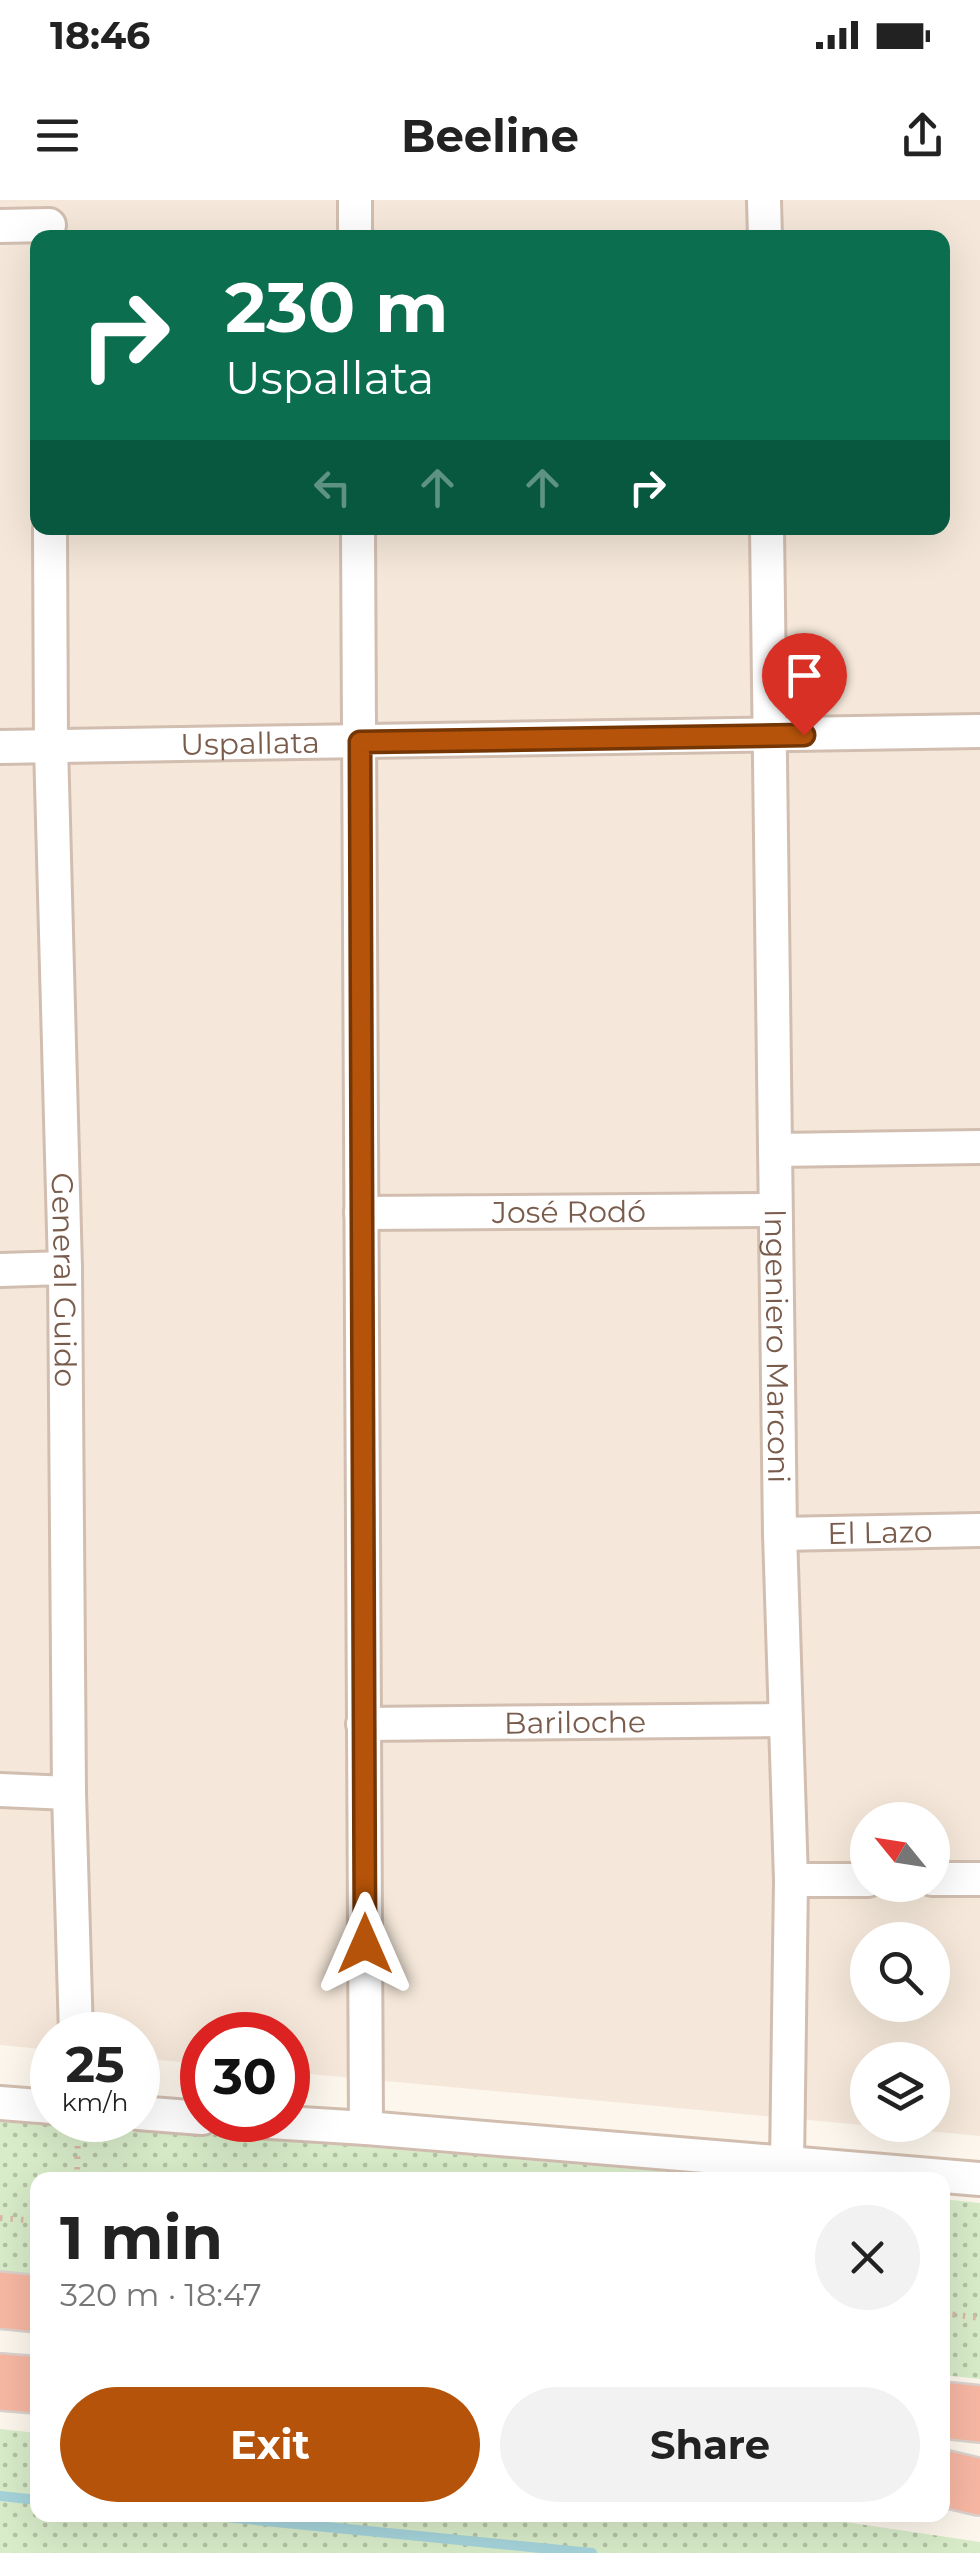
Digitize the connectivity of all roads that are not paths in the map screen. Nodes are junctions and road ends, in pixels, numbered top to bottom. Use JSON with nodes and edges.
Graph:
{"nodes":[{"id":1,"x":355,"y":200,"type":"edge"},
{"id":2,"x":764,"y":200,"type":"edge"},
{"id":3,"x":49,"y":221,"type":"edge"},
{"id":4,"x":0,"y":226,"type":"edge"},
{"id":5,"x":355,"y":230,"type":"edge"},
{"id":6,"x":765,"y":230,"type":"edge"},
{"id":7,"x":50,"y":535,"type":"edge"},
{"id":8,"x":358,"y":535,"type":"edge"},
{"id":9,"x":768,"y":535,"type":"edge"},
{"id":10,"x":980,"y":731,"type":"edge"},
{"id":11,"x":769,"y":736,"type":"junction"},
{"id":12,"x":360,"y":742,"type":"junction"},
{"id":13,"x":50,"y":746,"type":"junction"},
{"id":14,"x":0,"y":747,"type":"edge"},
{"id":15,"x":980,"y":1147,"type":"edge"},
{"id":16,"x":776,"y":1150,"type":"junction"},
{"id":17,"x":775,"y":1210,"type":"junction"},
{"id":18,"x":360,"y":1213,"type":"junction"},
{"id":19,"x":65,"y":1268,"type":"junction"},
{"id":20,"x":0,"y":1270,"type":"edge"},
{"id":21,"x":980,"y":1530,"type":"edge"},
{"id":22,"x":780,"y":1534,"type":"junction"},
{"id":23,"x":785,"y":1720,"type":"junction"},
{"id":24,"x":364,"y":1724,"type":"junction"},
{"id":25,"x":0,"y":1790,"type":"edge"},
{"id":26,"x":69,"y":1793,"type":"junction"},
{"id":27,"x":950,"y":1879,"type":"edge"},
{"id":28,"x":980,"y":1879,"type":"edge"},
{"id":29,"x":792,"y":1880,"type":"junction"},
{"id":30,"x":850,"y":1880,"type":"edge"},
{"id":31,"x":75,"y":2012,"type":"edge"},
{"id":32,"x":0,"y":2103,"type":"edge"},
{"id":33,"x":30,"y":2106,"type":"edge"},
{"id":34,"x":310,"y":2124,"type":"edge"},
{"id":35,"x":366,"y":2128,"type":"junction"},
{"id":36,"x":787,"y":2164,"type":"junction"},
{"id":37,"x":890,"y":2172,"type":"edge"},
{"id":38,"x":950,"y":2177,"type":"edge"},
{"id":39,"x":980,"y":2179,"type":"edge"},
{"id":40,"x":0,"y":2300,"type":"edge"},
{"id":41,"x":30,"y":2303,"type":"edge"},
{"id":42,"x":0,"y":2382,"type":"edge"},
{"id":43,"x":30,"y":2384,"type":"edge"},
{"id":44,"x":950,"y":2411,"type":"edge"},
{"id":45,"x":980,"y":2414,"type":"edge"},
{"id":46,"x":950,"y":2475,"type":"edge"},
{"id":47,"x":980,"y":2476,"type":"edge"},
{"id":48,"x":950,"y":2478,"type":"edge"},
{"id":49,"x":980,"y":2488,"type":"edge"}],
"edges":[{"from":1,"to":5,"type":"street"},
{"from":2,"to":6,"type":"street"},
{"from":3,"to":4,"type":"street"},
{"from":7,"to":13,"type":"street","name":"General Guido"},
{"from":8,"to":12,"type":"street"},
{"from":9,"to":11,"type":"street","name":"Ingeniero Marconi"},
{"from":10,"to":11,"type":"street","name":"Uspallata"},
{"from":11,"to":12,"type":"street","name":"Uspallata"},
{"from":11,"to":16,"type":"street","name":"Ingeniero Marconi"},
{"from":12,"to":13,"type":"street","name":"Uspallata"},
{"from":12,"to":18,"type":"street"},
{"from":13,"to":14,"type":"street","name":"Uspallata"},
{"from":13,"to":19,"type":"street","name":"General Guido"},
{"from":15,"to":16,"type":"street"},
{"from":16,"to":17,"type":"street","name":"Ingeniero Marconi"},
{"from":17,"to":18,"type":"street","name":"José Rodó"},
{"from":17,"to":22,"type":"street","name":"Ingeniero Marconi"},
{"from":18,"to":24,"type":"street"},
{"from":19,"to":20,"type":"street"},
{"from":19,"to":26,"type":"street","name":"General Guido"},
{"from":21,"to":22,"type":"street","name":"El Lazo"},
{"from":22,"to":23,"type":"street","name":"Ingeniero Marconi"},
{"from":23,"to":24,"type":"street","name":"Bariloche"},
{"from":23,"to":29,"type":"street","name":"Ingeniero Marconi"},
{"from":24,"to":35,"type":"street"},
{"from":25,"to":26,"type":"street"},
{"from":26,"to":31,"type":"street","name":"General Guido"},
{"from":27,"to":28,"type":"street"},
{"from":29,"to":30,"type":"street"},
{"from":29,"to":36,"type":"street","name":"Ingeniero Marconi"},
{"from":32,"to":33,"type":"street"},
{"from":34,"to":35,"type":"street"},
{"from":35,"to":36,"type":"street"},
{"from":36,"to":37,"type":"street"},
{"from":38,"to":39,"type":"street"},
{"from":40,"to":41,"type":"highway"},
{"from":42,"to":43,"type":"highway"},
{"from":44,"to":45,"type":"highway"},
{"from":46,"to":47,"type":"highway"},
{"from":48,"to":49,"type":"highway"}]}
